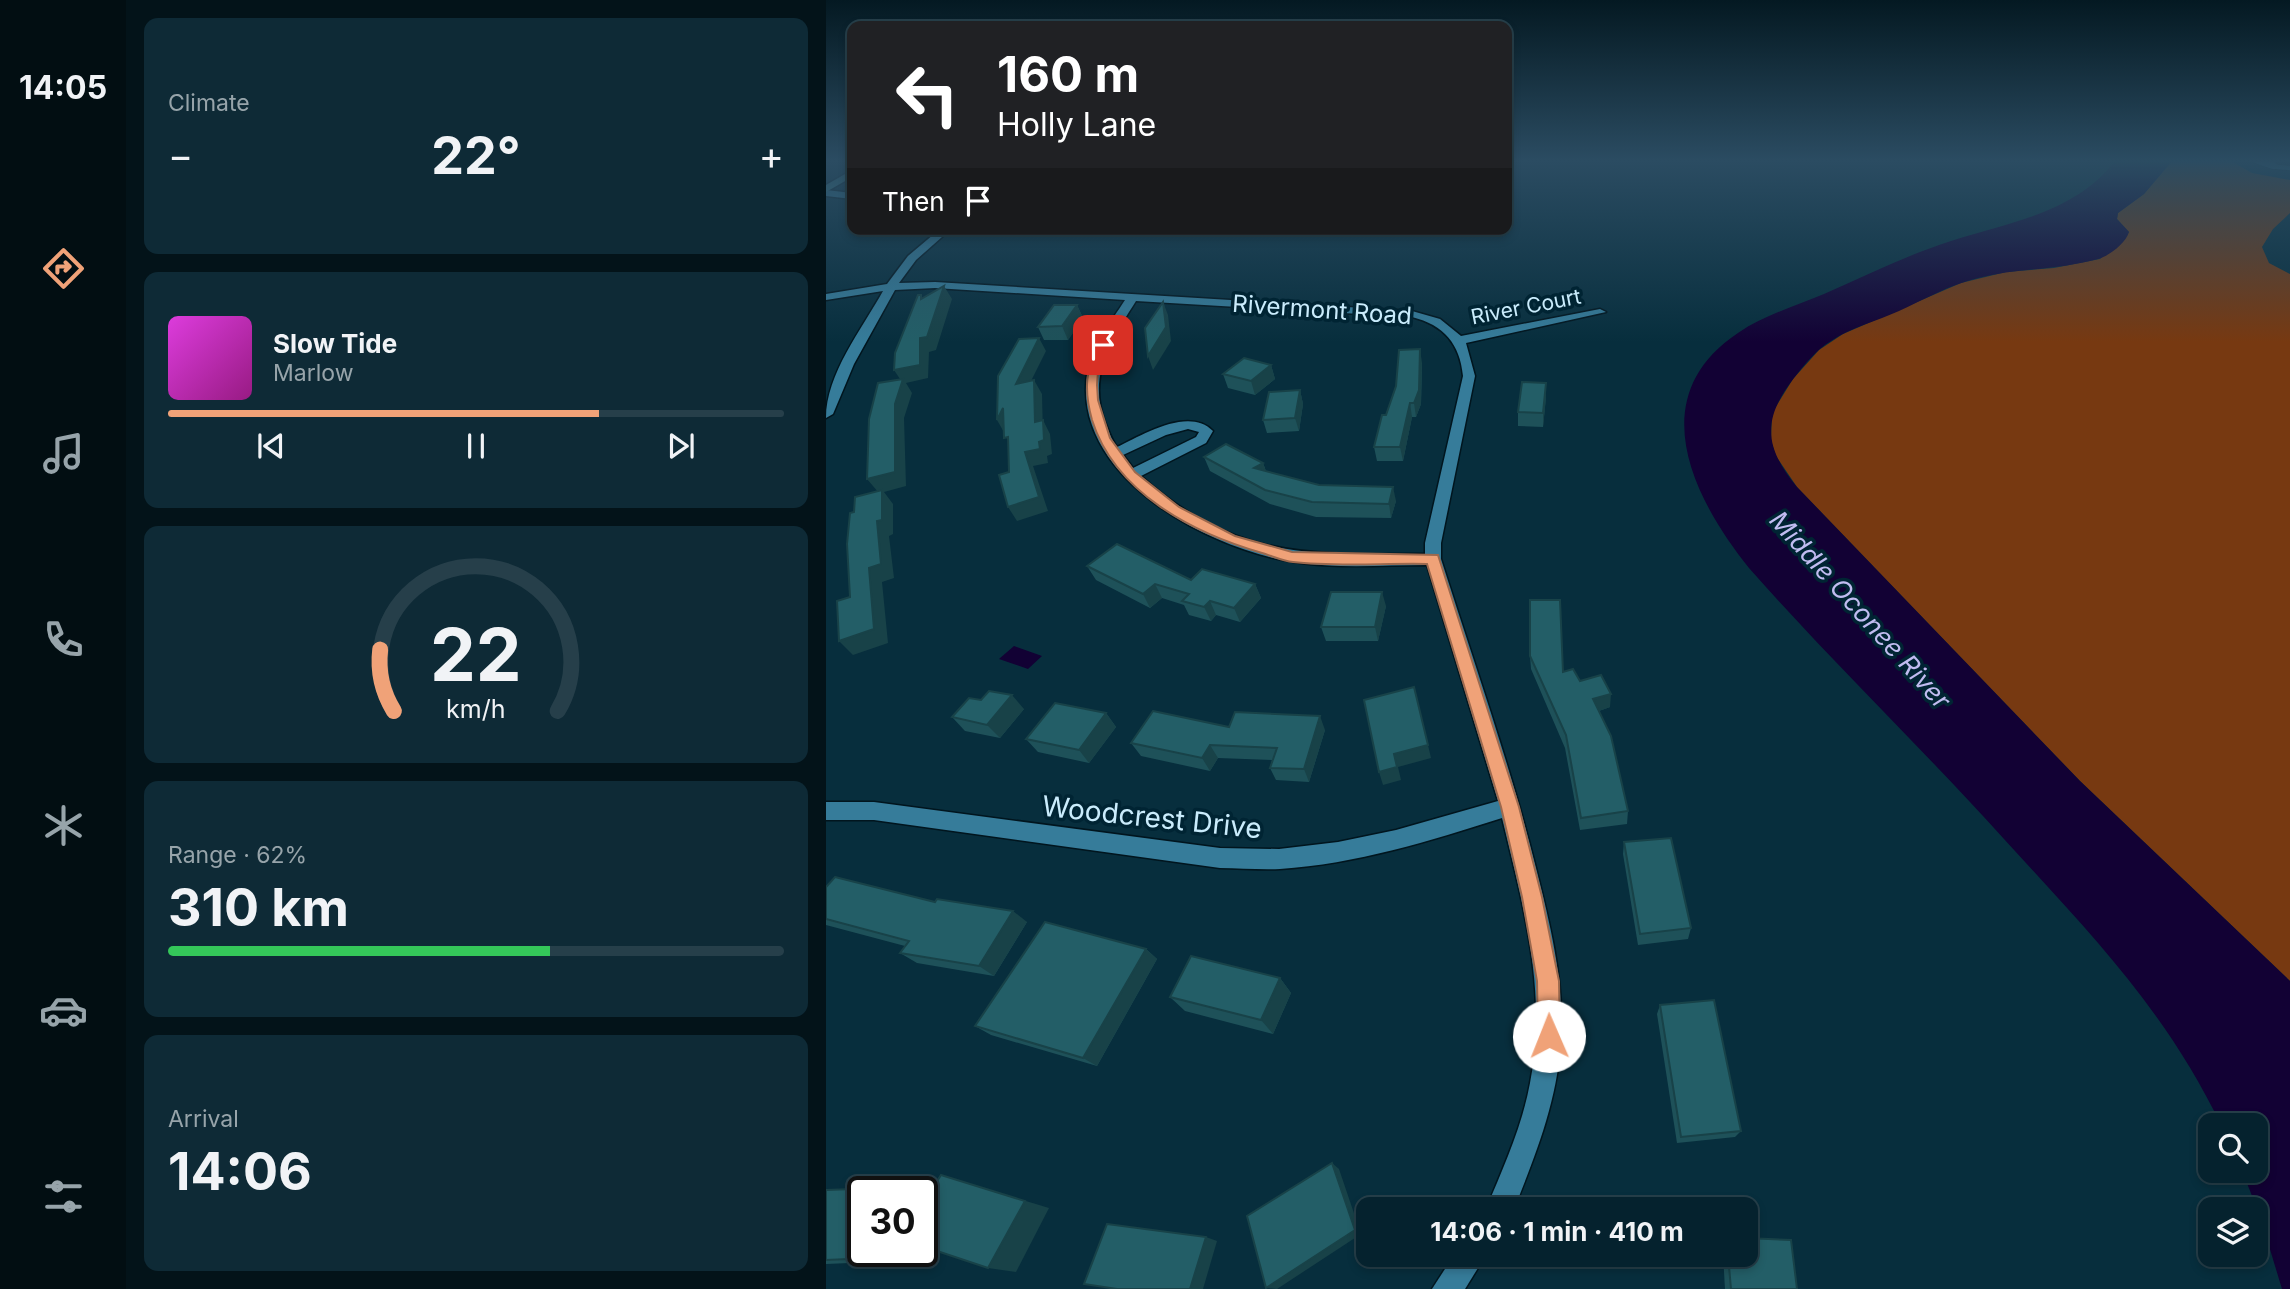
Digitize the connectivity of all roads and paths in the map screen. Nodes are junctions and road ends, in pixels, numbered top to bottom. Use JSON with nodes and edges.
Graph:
{"nodes":[{"id":1,"x":939,"y":235,"type":"edge"},
{"id":2,"x":891,"y":287,"type":"junction"},
{"id":3,"x":826,"y":297,"type":"edge"},
{"id":4,"x":1132,"y":298,"type":"junction"},
{"id":5,"x":1600,"y":312,"type":"dead end"},
{"id":6,"x":1461,"y":340,"type":"junction"},
{"id":7,"x":826,"y":414,"type":"edge"},
{"id":8,"x":1113,"y":454,"type":"junction"},
{"id":9,"x":1131,"y":475,"type":"junction"},
{"id":10,"x":1433,"y":559,"type":"junction"},
{"id":11,"x":1510,"y":807,"type":"junction"},
{"id":12,"x":826,"y":811,"type":"edge"},
{"id":13,"x":1505,"y":1197,"type":"edge"},
{"id":14,"x":1463,"y":1267,"type":"edge"},
{"id":15,"x":1447,"y":1289,"type":"edge"}],
"edges":[{"from":1,"to":2,"type":"street"},
{"from":2,"to":3,"type":"street","name":"Rivermont Road"},
{"from":2,"to":4,"type":"street","name":"Rivermont Road"},
{"from":2,"to":7,"type":"street"},
{"from":4,"to":6,"type":"street","name":"Rivermont Road"},
{"from":4,"to":8,"type":"street"},
{"from":5,"to":6,"type":"street","name":"River Court"},
{"from":6,"to":10,"type":"street"},
{"from":8,"to":9,"type":"street"},
{"from":8,"to":9,"type":"street"},
{"from":9,"to":10,"type":"street"},
{"from":10,"to":11,"type":"street"},
{"from":11,"to":12,"type":"street","name":"Woodcrest Drive"},
{"from":11,"to":13,"type":"street"},
{"from":14,"to":15,"type":"street"}]}
